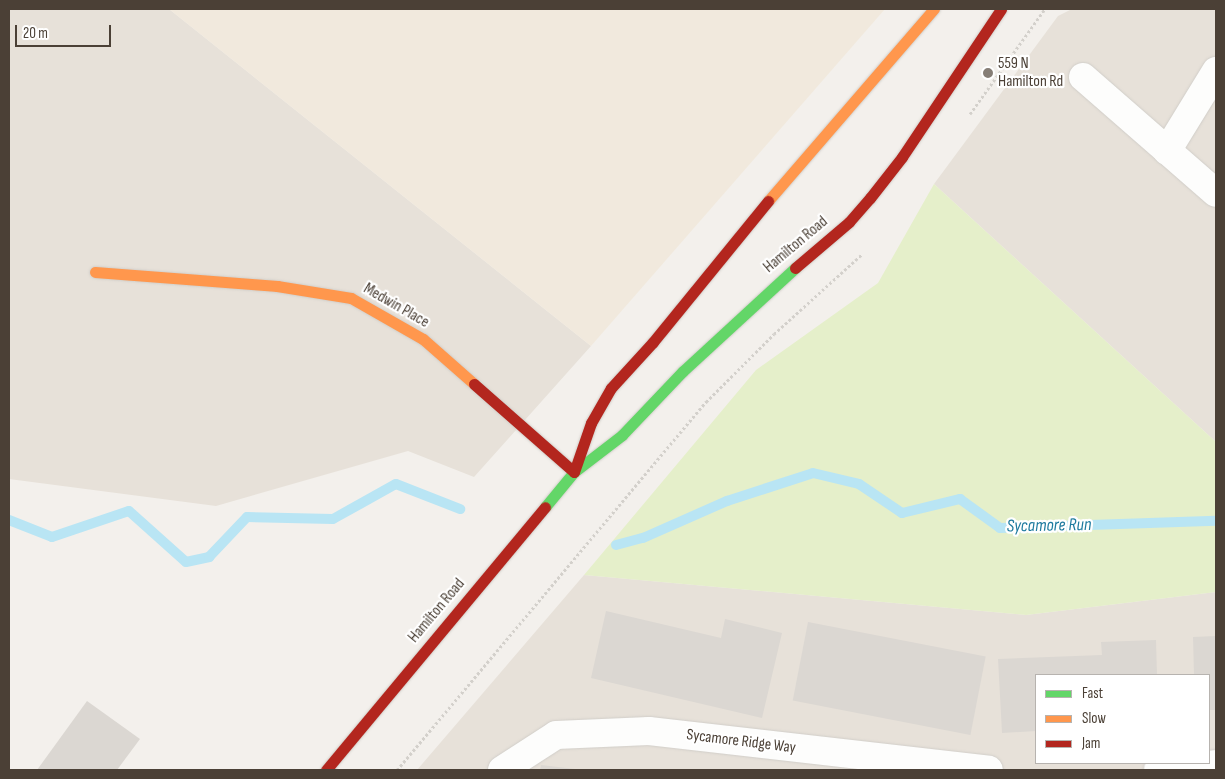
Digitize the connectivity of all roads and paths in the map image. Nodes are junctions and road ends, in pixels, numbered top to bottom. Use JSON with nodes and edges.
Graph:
{"nodes":[{"id":1,"x":934,"y":9,"type":"edge"},
{"id":2,"x":1001,"y":9,"type":"edge"},
{"id":3,"x":1045,"y":9,"type":"edge"},
{"id":4,"x":1216,"y":71,"type":"edge"},
{"id":5,"x":1083,"y":77,"type":"dead end"},
{"id":6,"x":969,"y":116,"type":"dead end"},
{"id":7,"x":1167,"y":151,"type":"junction"},
{"id":8,"x":1216,"y":194,"type":"edge"},
{"id":9,"x":863,"y":253,"type":"dead end"},
{"id":10,"x":95,"y":272,"type":"dead end"},
{"id":11,"x":574,"y":472,"type":"junction"},
{"id":12,"x":1216,"y":764,"type":"edge"},
{"id":13,"x":326,"y":770,"type":"edge"},
{"id":14,"x":397,"y":770,"type":"edge"},
{"id":15,"x":502,"y":770,"type":"edge"},
{"id":16,"x":989,"y":770,"type":"edge"},
{"id":17,"x":1158,"y":770,"type":"edge"}],
"edges":[{"from":1,"to":11,"type":"main road","name":"Hamilton Road"},
{"from":2,"to":11,"type":"main road","name":"Hamilton Road"},
{"from":3,"to":6,"type":"path"},
{"from":4,"to":7,"type":"street"},
{"from":5,"to":7,"type":"street"},
{"from":7,"to":8,"type":"street"},
{"from":9,"to":14,"type":"path"},
{"from":10,"to":11,"type":"main road","name":"Medwin Place"},
{"from":11,"to":13,"type":"main road","name":"Hamilton Road"},
{"from":12,"to":17,"type":"street"},
{"from":15,"to":16,"type":"street","name":"Sycamore Ridge Way"}]}
